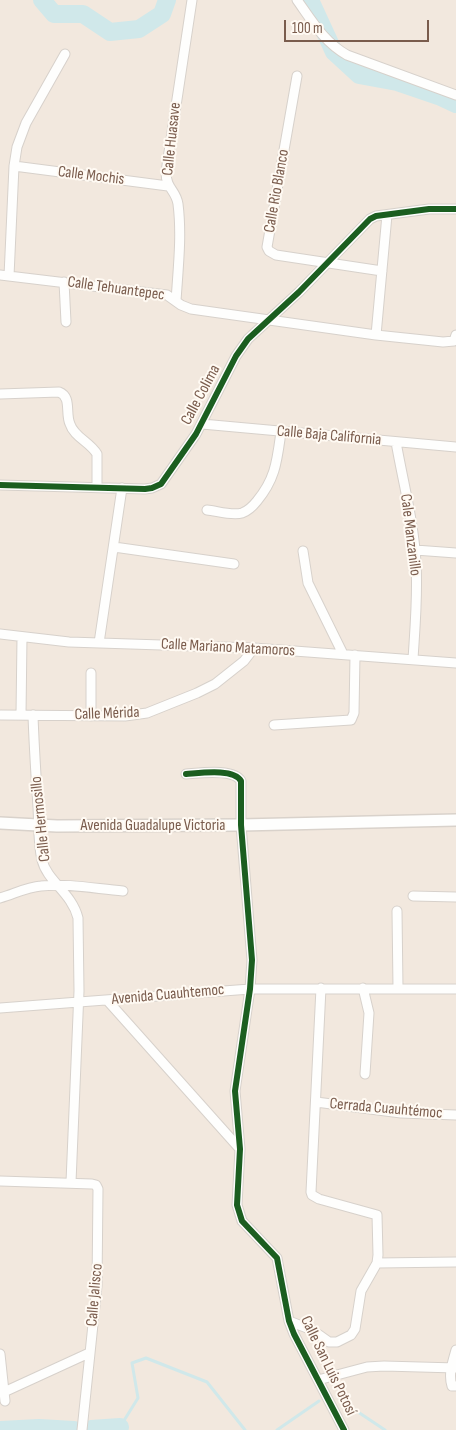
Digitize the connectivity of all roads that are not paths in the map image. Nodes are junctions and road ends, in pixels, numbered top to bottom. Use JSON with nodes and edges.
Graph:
{"nodes":[{"id":1,"x":297,"y":0,"type":"edge"},
{"id":2,"x":191,"y":3,"type":"edge"},
{"id":3,"x":65,"y":54,"type":"dead end"},
{"id":4,"x":297,"y":76,"type":"dead end"},
{"id":5,"x":456,"y":95,"type":"edge"},
{"id":6,"x":14,"y":166,"type":"junction"},
{"id":7,"x":168,"y":186,"type":"junction"},
{"id":8,"x":456,"y":209,"type":"edge"},
{"id":9,"x":387,"y":215,"type":"junction"},
{"id":10,"x":326,"y":264,"type":"junction"},
{"id":11,"x":382,"y":271,"type":"junction"},
{"id":12,"x":5,"y":276,"type":"edge"},
{"id":13,"x":64,"y":282,"type":"junction"},
{"id":14,"x":176,"y":301,"type":"junction"},
{"id":15,"x":267,"y":320,"type":"junction"},
{"id":16,"x":66,"y":322,"type":"dead end"},
{"id":17,"x":376,"y":335,"type":"junction"},
{"id":18,"x":456,"y":335,"type":"edge"},
{"id":19,"x":0,"y":394,"type":"edge"},
{"id":20,"x":202,"y":424,"type":"junction"},
{"id":21,"x":281,"y":432,"type":"junction"},
{"id":22,"x":396,"y":442,"type":"junction"},
{"id":23,"x":456,"y":447,"type":"edge"},
{"id":24,"x":0,"y":485,"type":"edge"},
{"id":25,"x":97,"y":488,"type":"junction"},
{"id":26,"x":122,"y":488,"type":"junction"},
{"id":27,"x":207,"y":510,"type":"dead end"},
{"id":28,"x":114,"y":547,"type":"junction"},
{"id":29,"x":415,"y":550,"type":"junction"},
{"id":30,"x":303,"y":551,"type":"dead end"},
{"id":31,"x":456,"y":552,"type":"edge"},
{"id":32,"x":234,"y":564,"type":"dead end"},
{"id":33,"x":0,"y":634,"type":"edge"},
{"id":34,"x":22,"y":637,"type":"junction"},
{"id":35,"x":99,"y":643,"type":"junction"},
{"id":36,"x":254,"y":648,"type":"junction"},
{"id":37,"x":343,"y":654,"type":"junction"},
{"id":38,"x":355,"y":655,"type":"junction"},
{"id":39,"x":413,"y":659,"type":"junction"},
{"id":40,"x":456,"y":663,"type":"edge"},
{"id":41,"x":91,"y":673,"type":"dead end"},
{"id":42,"x":0,"y":715,"type":"edge"},
{"id":43,"x":21,"y":715,"type":"junction"},
{"id":44,"x":33,"y":715,"type":"junction"},
{"id":45,"x":92,"y":716,"type":"junction"},
{"id":46,"x":274,"y":725,"type":"dead end"},
{"id":47,"x":186,"y":774,"type":"dead end"},
{"id":48,"x":456,"y":820,"type":"edge"},
{"id":49,"x":0,"y":823,"type":"edge"},
{"id":50,"x":241,"y":825,"type":"junction"},
{"id":51,"x":39,"y":826,"type":"junction"},
{"id":52,"x":59,"y":885,"type":"junction"},
{"id":53,"x":123,"y":892,"type":"dead end"},
{"id":54,"x":413,"y":896,"type":"dead end"},
{"id":55,"x":456,"y":897,"type":"edge"},
{"id":56,"x":0,"y":898,"type":"edge"},
{"id":57,"x":397,"y":911,"type":"dead end"},
{"id":58,"x":321,"y":988,"type":"junction"},
{"id":59,"x":363,"y":988,"type":"junction"},
{"id":60,"x":398,"y":988,"type":"junction"},
{"id":61,"x":250,"y":989,"type":"junction"},
{"id":62,"x":456,"y":989,"type":"edge"},
{"id":63,"x":107,"y":1000,"type":"junction"},
{"id":64,"x":78,"y":1003,"type":"junction"},
{"id":65,"x":0,"y":1008,"type":"edge"},
{"id":66,"x":365,"y":1074,"type":"dead end"},
{"id":67,"x":316,"y":1102,"type":"junction"},
{"id":68,"x":456,"y":1115,"type":"edge"},
{"id":69,"x":240,"y":1149,"type":"junction"},
{"id":70,"x":0,"y":1181,"type":"edge"},
{"id":71,"x":71,"y":1182,"type":"junction"},
{"id":72,"x":456,"y":1262,"type":"edge"},
{"id":73,"x":376,"y":1263,"type":"junction"},
{"id":74,"x":289,"y":1321,"type":"junction"},
{"id":75,"x":456,"y":1350,"type":"edge"},
{"id":76,"x":89,"y":1353,"type":"junction"},
{"id":77,"x":0,"y":1354,"type":"edge"},
{"id":78,"x":454,"y":1368,"type":"edge"},
{"id":79,"x":318,"y":1380,"type":"junction"},
{"id":80,"x":456,"y":1386,"type":"edge"},
{"id":81,"x":3,"y":1391,"type":"edge"},
{"id":82,"x":82,"y":1430,"type":"edge"},
{"id":83,"x":344,"y":1430,"type":"edge"}],
"edges":[{"from":1,"to":5,"type":"street"},
{"from":2,"to":7,"type":"street","name":"Calle Huasave"},
{"from":3,"to":6,"type":"street"},
{"from":4,"to":10,"type":"street","name":"Calle Rio Blanco"},
{"from":6,"to":7,"type":"street","name":"Calle Mochis"},
{"from":6,"to":12,"type":"street"},
{"from":7,"to":14,"type":"street","name":"Calle Huasave"},
{"from":8,"to":9,"type":"street","name":"Calle Colima"},
{"from":9,"to":10,"type":"street","name":"Calle Colima"},
{"from":9,"to":11,"type":"street"},
{"from":10,"to":11,"type":"street","name":"Calle Rio Blanco"},
{"from":10,"to":15,"type":"street","name":"Calle Colima"},
{"from":11,"to":17,"type":"street"},
{"from":12,"to":13,"type":"street","name":"Calle Tehuantepec"},
{"from":13,"to":14,"type":"street","name":"Calle Tehuantepec"},
{"from":13,"to":16,"type":"street"},
{"from":14,"to":15,"type":"street","name":"Calle Tehuantepec"},
{"from":15,"to":17,"type":"street","name":"Calle Tehuantepec"},
{"from":15,"to":20,"type":"street","name":"Calle Colima"},
{"from":17,"to":18,"type":"street","name":"Calle Tehuantepec"},
{"from":19,"to":25,"type":"street"},
{"from":20,"to":21,"type":"street","name":"Calle Baja California"},
{"from":20,"to":26,"type":"street","name":"Calle Colima"},
{"from":21,"to":22,"type":"street","name":"Calle Baja California"},
{"from":21,"to":27,"type":"street"},
{"from":22,"to":23,"type":"street","name":"Calle Baja California"},
{"from":22,"to":29,"type":"street","name":"Cale Manzanillo"},
{"from":24,"to":25,"type":"street","name":"Calle Colima"},
{"from":25,"to":26,"type":"street","name":"Calle Colima"},
{"from":26,"to":28,"type":"street"},
{"from":28,"to":32,"type":"street"},
{"from":28,"to":35,"type":"street"},
{"from":29,"to":31,"type":"street"},
{"from":29,"to":39,"type":"street","name":"Cale Manzanillo"},
{"from":30,"to":37,"type":"street"},
{"from":33,"to":34,"type":"street","name":"Calle Mariano Matamoros"},
{"from":34,"to":35,"type":"street","name":"Calle Mariano Matamoros"},
{"from":34,"to":43,"type":"street"},
{"from":35,"to":36,"type":"street","name":"Calle Mariano Matamoros"},
{"from":36,"to":37,"type":"street","name":"Calle Mariano Matamoros"},
{"from":36,"to":45,"type":"street","name":"Calle Mérida"},
{"from":37,"to":38,"type":"street","name":"Calle Mariano Matamoros"},
{"from":38,"to":39,"type":"street","name":"Calle Mariano Matamoros"},
{"from":38,"to":46,"type":"street"},
{"from":39,"to":40,"type":"street","name":"Calle Mariano Matamoros"},
{"from":41,"to":45,"type":"street"},
{"from":42,"to":43,"type":"street","name":"Calle Mérida"},
{"from":43,"to":44,"type":"street","name":"Calle Mérida"},
{"from":44,"to":45,"type":"street","name":"Calle Mérida"},
{"from":44,"to":51,"type":"street","name":"Calle Hermosillo"},
{"from":47,"to":50,"type":"street","name":"Calle San Luis Potosí"},
{"from":48,"to":50,"type":"main road","name":"Avenida Guadalupe Victoria"},
{"from":49,"to":51,"type":"main road","name":"Avenida Guadalupe Victoria"},
{"from":50,"to":51,"type":"main road","name":"Avenida Guadalupe Victoria"},
{"from":50,"to":61,"type":"street","name":"Calle San Luis Potosí"},
{"from":51,"to":52,"type":"street","name":"Calle Hermosillo"},
{"from":52,"to":53,"type":"street"},
{"from":52,"to":56,"type":"street"},
{"from":52,"to":64,"type":"street","name":"Calle Hermosillo"},
{"from":54,"to":55,"type":"street"},
{"from":57,"to":60,"type":"street"},
{"from":58,"to":59,"type":"street","name":"Avenida Cuauhtemoc"},
{"from":58,"to":61,"type":"street","name":"Avenida Cuauhtemoc"},
{"from":58,"to":67,"type":"street","name":"Cerrada Cuauhtémoc"},
{"from":59,"to":60,"type":"street","name":"Avenida Cuauhtemoc"},
{"from":59,"to":66,"type":"street"},
{"from":60,"to":62,"type":"street","name":"Avenida Cuauhtemoc"},
{"from":61,"to":63,"type":"street","name":"Avenida Cuauhtemoc"},
{"from":61,"to":69,"type":"street","name":"Calle San Luis Potosí"},
{"from":63,"to":64,"type":"street","name":"Avenida Cuauhtemoc"},
{"from":63,"to":69,"type":"street"},
{"from":64,"to":65,"type":"street","name":"Avenida Cuauhtemoc"},
{"from":64,"to":71,"type":"street"},
{"from":67,"to":68,"type":"street","name":"Cerrada Cuauhtémoc"},
{"from":67,"to":73,"type":"street","name":"Cerrada Cuauhtémoc"},
{"from":69,"to":74,"type":"street","name":"Calle San Luis Potosí"},
{"from":70,"to":71,"type":"street","name":"Calle Jalisco"},
{"from":71,"to":76,"type":"street","name":"Calle Jalisco"},
{"from":72,"to":73,"type":"street"},
{"from":73,"to":74,"type":"street"},
{"from":74,"to":79,"type":"street","name":"Calle San Luis Potosí"},
{"from":75,"to":78,"type":"street"},
{"from":76,"to":81,"type":"street"},
{"from":76,"to":82,"type":"street","name":"Calle Jalisco"},
{"from":77,"to":81,"type":"street"},
{"from":78,"to":79,"type":"street"},
{"from":78,"to":80,"type":"street"},
{"from":79,"to":83,"type":"street","name":"Calle San Luis Potosí"}]}
